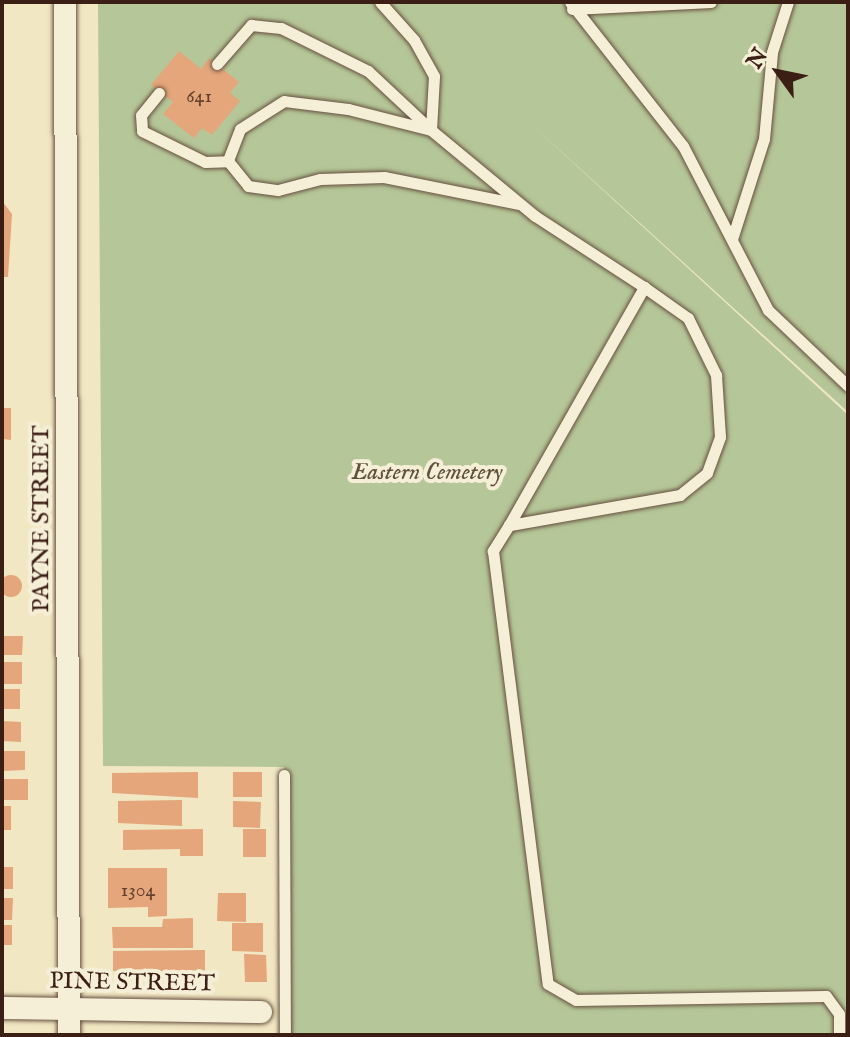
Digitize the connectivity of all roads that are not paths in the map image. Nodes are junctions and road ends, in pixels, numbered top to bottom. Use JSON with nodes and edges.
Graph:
{"nodes":[{"id":1,"x":65,"y":2,"type":"edge"},
{"id":2,"x":380,"y":2,"type":"edge"},
{"id":3,"x":711,"y":2,"type":"edge"},
{"id":4,"x":788,"y":2,"type":"edge"},
{"id":5,"x":571,"y":5,"type":"edge"},
{"id":6,"x":217,"y":64,"type":"dead end"},
{"id":7,"x":159,"y":93,"type":"dead end"},
{"id":8,"x":431,"y":130,"type":"junction"},
{"id":9,"x":228,"y":161,"type":"junction"},
{"id":10,"x":519,"y":204,"type":"junction"},
{"id":11,"x":732,"y":239,"type":"junction"},
{"id":12,"x":644,"y":287,"type":"junction"},
{"id":13,"x":848,"y":386,"type":"edge"},
{"id":14,"x":509,"y":525,"type":"junction"},
{"id":15,"x":284,"y":775,"type":"dead end"},
{"id":16,"x":69,"y":1006,"type":"junction"},
{"id":17,"x":2,"y":1008,"type":"edge"},
{"id":18,"x":285,"y":1010,"type":"junction"},
{"id":19,"x":261,"y":1012,"type":"joint"},
{"id":20,"x":69,"y":1035,"type":"edge"},
{"id":21,"x":285,"y":1035,"type":"edge"},
{"id":22,"x":839,"y":1035,"type":"edge"}],
"edges":[{"from":1,"to":16,"type":"street","name":"PAYNE STREET"},
{"from":2,"to":8,"type":"lane"},
{"from":3,"to":5,"type":"lane"},
{"from":4,"to":11,"type":"lane"},
{"from":5,"to":11,"type":"lane"},
{"from":6,"to":8,"type":"lane"},
{"from":7,"to":9,"type":"lane"},
{"from":8,"to":9,"type":"lane"},
{"from":8,"to":10,"type":"lane"},
{"from":9,"to":10,"type":"lane"},
{"from":10,"to":12,"type":"lane"},
{"from":11,"to":13,"type":"lane"},
{"from":12,"to":14,"type":"lane"},
{"from":12,"to":14,"type":"lane"},
{"from":14,"to":22,"type":"lane"},
{"from":15,"to":18,"type":"lane"},
{"from":16,"to":17,"type":"street","name":"PINE STREET"},
{"from":16,"to":19,"type":"street","name":"PINE STREET"},
{"from":16,"to":20,"type":"street","name":"PAYNE STREET"},
{"from":18,"to":19,"type":"lane"},
{"from":18,"to":21,"type":"lane"}]}
